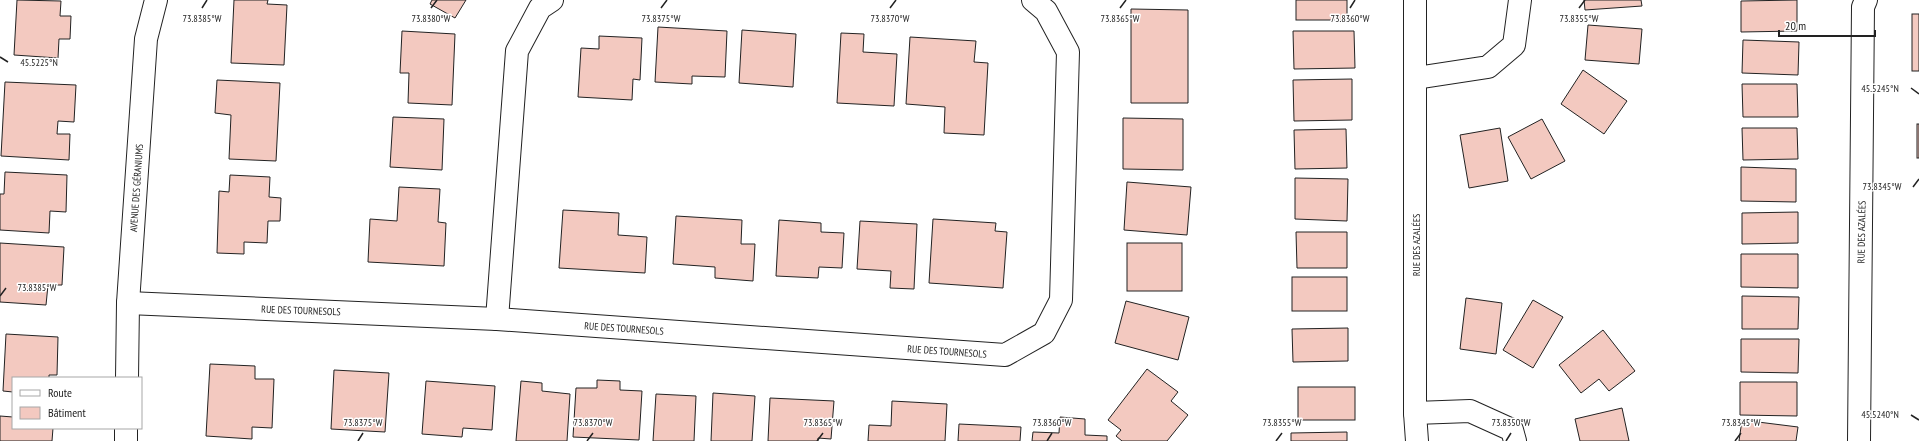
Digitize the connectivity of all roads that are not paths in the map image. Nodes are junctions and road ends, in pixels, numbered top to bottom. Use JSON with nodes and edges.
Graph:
{"nodes":[{"id":1,"x":156,"y":0,"type":"edge"},
{"id":2,"x":552,"y":0,"type":"edge"},
{"id":3,"x":1033,"y":0,"type":"edge"},
{"id":4,"x":1415,"y":0,"type":"edge"},
{"id":5,"x":1520,"y":0,"type":"edge"},
{"id":6,"x":1866,"y":0,"type":"edge"},
{"id":7,"x":1416,"y":78,"type":"junction"},
{"id":8,"x":128,"y":303,"type":"junction"},
{"id":9,"x":497,"y":319,"type":"junction"},
{"id":10,"x":127,"y":377,"type":"edge"},
{"id":11,"x":1415,"y":412,"type":"junction"},
{"id":12,"x":126,"y":429,"type":"edge"},
{"id":13,"x":126,"y":441,"type":"edge"},
{"id":14,"x":1417,"y":441,"type":"edge"},
{"id":15,"x":1515,"y":441,"type":"edge"},
{"id":16,"x":1859,"y":441,"type":"edge"}],
"edges":[{"from":1,"to":8,"type":"street","name":"AVENUE DES GÉRANIUMS"},
{"from":2,"to":9,"type":"street"},
{"from":3,"to":9,"type":"street","name":"RUE DES TOURNESOLS"},
{"from":4,"to":7,"type":"street","name":"RUE DES AZALÉES"},
{"from":5,"to":7,"type":"street"},
{"from":6,"to":16,"type":"street","name":"RUE DES AZALÉES"},
{"from":7,"to":11,"type":"street","name":"RUE DES AZALÉES"},
{"from":8,"to":9,"type":"street","name":"RUE DES TOURNESOLS"},
{"from":8,"to":10,"type":"street","name":"AVENUE DES GÉRANIUMS"},
{"from":11,"to":14,"type":"street","name":"RUE DES AZALÉES"},
{"from":11,"to":15,"type":"street"},
{"from":12,"to":13,"type":"street"}]}
